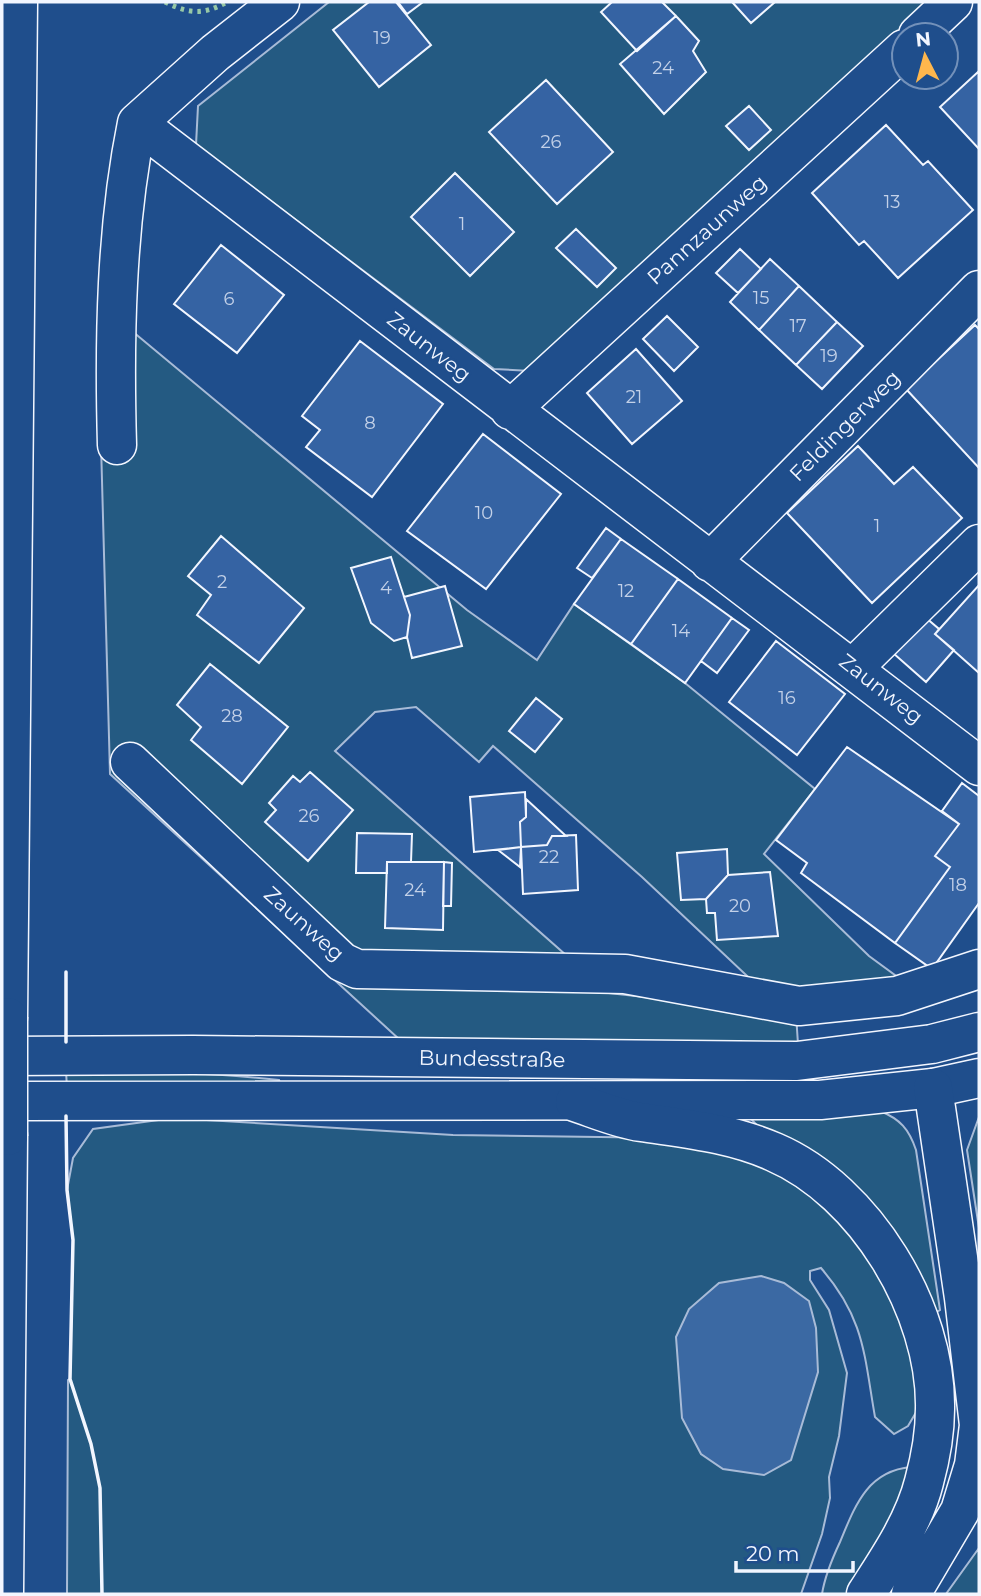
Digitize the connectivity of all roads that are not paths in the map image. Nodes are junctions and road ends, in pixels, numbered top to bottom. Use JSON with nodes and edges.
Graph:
{"nodes":[{"id":1,"x":18,"y":2,"type":"edge"},
{"id":2,"x":280,"y":2,"type":"edge"},
{"id":3,"x":953,"y":2,"type":"edge"},
{"id":4,"x":933,"y":21,"type":"edge"},
{"id":5,"x":890,"y":62,"type":"edge"},
{"id":6,"x":137,"y":123,"type":"junction"},
{"id":7,"x":979,"y":290,"type":"edge"},
{"id":8,"x":510,"y":410,"type":"junction"},
{"id":9,"x":117,"y":445,"type":"dead end"},
{"id":10,"x":979,"y":544,"type":"edge"},
{"id":11,"x":710,"y":562,"type":"junction"},
{"id":12,"x":854,"y":667,"type":"junction"},
{"id":13,"x":131,"y":762,"type":"dead end"},
{"id":14,"x":979,"y":766,"type":"edge"},
{"id":15,"x":979,"y":969,"type":"edge"},
{"id":16,"x":979,"y":1032,"type":"edge"},
{"id":17,"x":2,"y":1056,"type":"edge"},
{"id":18,"x":797,"y":1060,"type":"junction"},
{"id":19,"x":979,"y":1079,"type":"edge"},
{"id":20,"x":933,"y":1088,"type":"junction"},
{"id":21,"x":575,"y":1102,"type":"junction"},
{"id":22,"x":5,"y":1119,"type":"edge"},
{"id":23,"x":4,"y":1594,"type":"edge"},
{"id":24,"x":866,"y":1594,"type":"edge"},
{"id":25,"x":911,"y":1594,"type":"edge"}],
"edges":[{"from":1,"to":22,"type":"main road","bridge":true},
{"from":2,"to":6,"type":"main road"},
{"from":3,"to":4,"type":"main road"},
{"from":5,"to":8,"type":"main road","name":"Pannzaunweg"},
{"from":6,"to":8,"type":"main road","name":"Zaunweg"},
{"from":6,"to":9,"type":"main road"},
{"from":7,"to":11,"type":"main road","name":"Feldingerweg"},
{"from":8,"to":11,"type":"main road","name":"Zaunweg"},
{"from":10,"to":12,"type":"main road"},
{"from":11,"to":12,"type":"main road","name":"Zaunweg"},
{"from":12,"to":14,"type":"main road","name":"Zaunweg"},
{"from":13,"to":15,"type":"main road","name":"Zaunweg"},
{"from":16,"to":18,"type":"main road","name":"Bundesstraße"},
{"from":17,"to":18,"type":"main road","name":"Bundesstraße"},
{"from":18,"to":20,"type":"main road"},
{"from":19,"to":20,"type":"main road","name":"Bundesstraße"},
{"from":20,"to":21,"type":"main road","name":"Bundesstraße"},
{"from":20,"to":25,"type":"main road"},
{"from":21,"to":22,"type":"main road","name":"Bundesstraße"},
{"from":21,"to":24,"type":"main road"},
{"from":22,"to":23,"type":"main road"}]}
